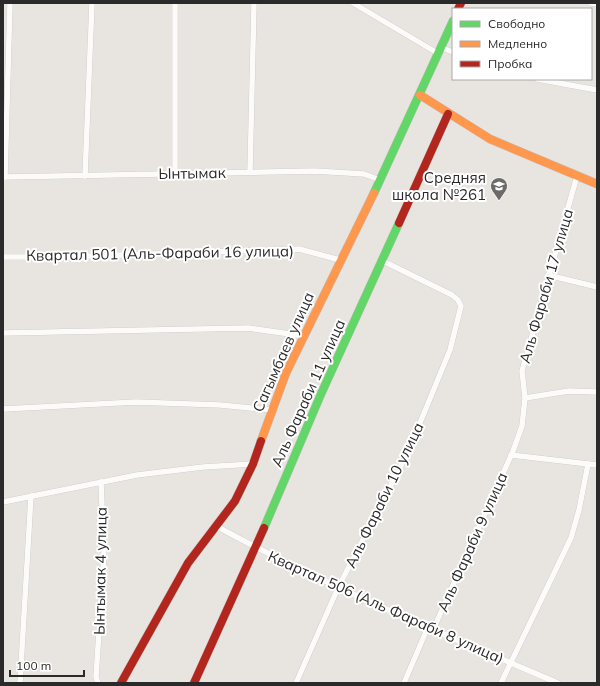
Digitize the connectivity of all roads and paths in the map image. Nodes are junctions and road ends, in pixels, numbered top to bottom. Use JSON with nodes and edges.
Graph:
{"nodes":[{"id":1,"x":10,"y":3,"type":"edge"},
{"id":2,"x":92,"y":3,"type":"edge"},
{"id":3,"x":175,"y":3,"type":"edge"},
{"id":4,"x":254,"y":3,"type":"edge"},
{"id":5,"x":353,"y":3,"type":"edge"},
{"id":6,"x":591,"y":3,"type":"edge"},
{"id":7,"x":597,"y":4,"type":"edge"},
{"id":8,"x":452,"y":23,"type":"edge"},
{"id":9,"x":440,"y":51,"type":"junction"},
{"id":10,"x":452,"y":52,"type":"edge"},
{"id":11,"x":542,"y":80,"type":"edge"},
{"id":12,"x":597,"y":90,"type":"edge"},
{"id":13,"x":420,"y":95,"type":"junction"},
{"id":14,"x":448,"y":114,"type":"junction"},
{"id":15,"x":250,"y":172,"type":"junction"},
{"id":16,"x":175,"y":173,"type":"junction"},
{"id":17,"x":85,"y":176,"type":"junction"},
{"id":18,"x":577,"y":176,"type":"junction"},
{"id":19,"x":4,"y":177,"type":"edge"},
{"id":20,"x":380,"y":180,"type":"junction"},
{"id":21,"x":597,"y":184,"type":"edge"},
{"id":22,"x":3,"y":257,"type":"edge"},
{"id":23,"x":340,"y":260,"type":"junction"},
{"id":24,"x":384,"y":261,"type":"junction"},
{"id":25,"x":548,"y":275,"type":"junction"},
{"id":26,"x":597,"y":287,"type":"edge"},
{"id":27,"x":3,"y":333,"type":"edge"},
{"id":28,"x":304,"y":336,"type":"junction"},
{"id":29,"x":597,"y":392,"type":"edge"},
{"id":30,"x":525,"y":398,"type":"junction"},
{"id":31,"x":3,"y":409,"type":"edge"},
{"id":32,"x":271,"y":410,"type":"junction"},
{"id":33,"x":511,"y":455,"type":"junction"},
{"id":34,"x":253,"y":464,"type":"junction"},
{"id":35,"x":588,"y":464,"type":"junction"},
{"id":36,"x":597,"y":465,"type":"edge"},
{"id":37,"x":101,"y":482,"type":"junction"},
{"id":38,"x":31,"y":496,"type":"junction"},
{"id":39,"x":3,"y":502,"type":"edge"},
{"id":40,"x":216,"y":526,"type":"junction"},
{"id":41,"x":254,"y":547,"type":"junction"},
{"id":42,"x":338,"y":588,"type":"junction"},
{"id":43,"x":430,"y":628,"type":"junction"},
{"id":44,"x":510,"y":662,"type":"junction"},
{"id":45,"x":20,"y":683,"type":"edge"},
{"id":46,"x":98,"y":683,"type":"edge"},
{"id":47,"x":121,"y":683,"type":"edge"},
{"id":48,"x":194,"y":683,"type":"edge"},
{"id":49,"x":296,"y":683,"type":"edge"},
{"id":50,"x":404,"y":683,"type":"edge"},
{"id":51,"x":501,"y":683,"type":"edge"},
{"id":52,"x":558,"y":683,"type":"edge"}],
"edges":[{"from":1,"to":19,"type":"street"},
{"from":2,"to":17,"type":"street"},
{"from":3,"to":16,"type":"street"},
{"from":4,"to":15,"type":"street"},
{"from":5,"to":9,"type":"street"},
{"from":6,"to":7,"type":"street"},
{"from":8,"to":9,"type":"street","name":"Сагымбаев улица"},
{"from":9,"to":10,"type":"street"},
{"from":9,"to":13,"type":"street","name":"Сагымбаев улица"},
{"from":11,"to":12,"type":"street"},
{"from":13,"to":14,"type":"street"},
{"from":13,"to":20,"type":"street","name":"Сагымбаев улица"},
{"from":14,"to":18,"type":"street"},
{"from":14,"to":24,"type":"street","name":"Аль Фараби 11 улица"},
{"from":15,"to":16,"type":"street","name":"Ынтымак"},
{"from":15,"to":20,"type":"street","name":"Ынтымак"},
{"from":16,"to":17,"type":"street","name":"Ынтымак"},
{"from":17,"to":19,"type":"street","name":"Ынтымак"},
{"from":18,"to":21,"type":"street"},
{"from":18,"to":25,"type":"street","name":"Аль Фараби 17 улица"},
{"from":20,"to":23,"type":"street","name":"Сагымбаев улица"},
{"from":22,"to":23,"type":"street","name":"Квартал 501 (Аль-Фараби 16 улица)"},
{"from":23,"to":28,"type":"street","name":"Сагымбаев улица"},
{"from":24,"to":41,"type":"street","name":"Аль Фараби 11 улица"},
{"from":24,"to":42,"type":"street","name":"Аль Фараби 10 улица"},
{"from":25,"to":26,"type":"street"},
{"from":25,"to":30,"type":"street","name":"Аль Фараби 17 улица"},
{"from":27,"to":28,"type":"street"},
{"from":28,"to":32,"type":"street","name":"Сагымбаев улица"},
{"from":29,"to":30,"type":"street"},
{"from":30,"to":33,"type":"street","name":"Аль Фараби 17 улица"},
{"from":31,"to":32,"type":"street"},
{"from":32,"to":34,"type":"street","name":"Сагымбаев улица"},
{"from":33,"to":35,"type":"street"},
{"from":33,"to":43,"type":"street","name":"Аль Фараби 9 улица"},
{"from":34,"to":37,"type":"street"},
{"from":34,"to":40,"type":"street","name":"Сагымбаев улица"},
{"from":35,"to":36,"type":"street"},
{"from":35,"to":44,"type":"street"},
{"from":37,"to":38,"type":"street"},
{"from":37,"to":46,"type":"street","name":"Ынтымак 4 улица"},
{"from":38,"to":39,"type":"street"},
{"from":38,"to":45,"type":"street"},
{"from":40,"to":41,"type":"street","name":"Квартал 506 (Аль Фараби 8 улица)"},
{"from":40,"to":47,"type":"street","name":"Сагымбаев улица"},
{"from":41,"to":42,"type":"street","name":"Квартал 506 (Аль Фараби 8 улица)"},
{"from":41,"to":48,"type":"street","name":"Аль Фараби 11 улица"},
{"from":42,"to":43,"type":"street","name":"Квартал 506 (Аль Фараби 8 улица)"},
{"from":42,"to":49,"type":"street","name":"Аль Фараби 10 улица"},
{"from":43,"to":44,"type":"street","name":"Квартал 506 (Аль Фараби 8 улица)"},
{"from":43,"to":50,"type":"street","name":"Аль Фараби 9 улица"},
{"from":44,"to":51,"type":"street"},
{"from":44,"to":52,"type":"street","name":"Квартал 506 (Аль Фараби 8 улица)"}]}
